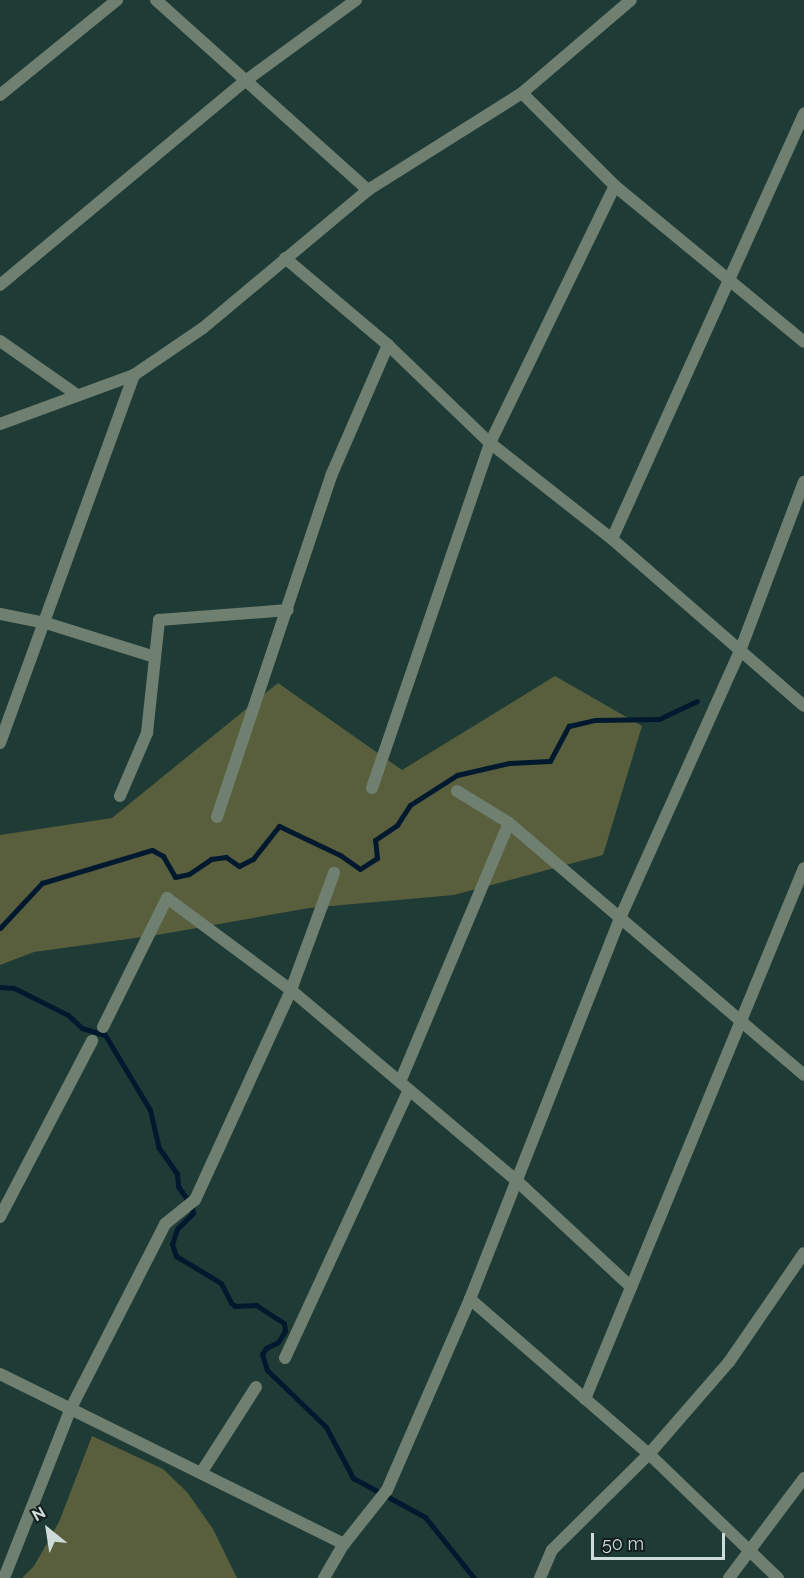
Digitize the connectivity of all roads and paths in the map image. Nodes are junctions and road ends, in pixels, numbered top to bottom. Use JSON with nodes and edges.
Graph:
{"nodes":[{"id":1,"x":117,"y":0,"type":"edge"},
{"id":2,"x":156,"y":0,"type":"edge"},
{"id":3,"x":356,"y":0,"type":"edge"},
{"id":4,"x":631,"y":0,"type":"edge"},
{"id":5,"x":244,"y":82,"type":"junction"},
{"id":6,"x":522,"y":93,"type":"junction"},
{"id":7,"x":0,"y":95,"type":"edge"},
{"id":8,"x":804,"y":113,"type":"edge"},
{"id":9,"x":615,"y":186,"type":"junction"},
{"id":10,"x":368,"y":190,"type":"junction"},
{"id":11,"x":285,"y":258,"type":"junction"},
{"id":12,"x":728,"y":279,"type":"junction"},
{"id":13,"x":0,"y":285,"type":"edge"},
{"id":14,"x":0,"y":341,"type":"edge"},
{"id":15,"x":804,"y":342,"type":"edge"},
{"id":16,"x":388,"y":345,"type":"junction"},
{"id":17,"x":134,"y":375,"type":"junction"},
{"id":18,"x":76,"y":395,"type":"junction"},
{"id":19,"x":0,"y":424,"type":"edge"},
{"id":20,"x":490,"y":442,"type":"junction"},
{"id":21,"x":804,"y":482,"type":"edge"},
{"id":22,"x":612,"y":539,"type":"junction"},
{"id":23,"x":288,"y":610,"type":"junction"},
{"id":24,"x":0,"y":614,"type":"edge"},
{"id":25,"x":46,"y":623,"type":"junction"},
{"id":26,"x":740,"y":651,"type":"junction"},
{"id":27,"x":155,"y":657,"type":"junction"},
{"id":28,"x":804,"y":706,"type":"edge"},
{"id":29,"x":0,"y":743,"type":"edge"},
{"id":30,"x":372,"y":788,"type":"dead end"},
{"id":31,"x":457,"y":790,"type":"dead end"},
{"id":32,"x":120,"y":796,"type":"dead end"},
{"id":33,"x":217,"y":817,"type":"dead end"},
{"id":34,"x":509,"y":823,"type":"junction"},
{"id":35,"x":804,"y":868,"type":"edge"},
{"id":36,"x":334,"y":873,"type":"dead end"},
{"id":37,"x":620,"y":918,"type":"junction"},
{"id":38,"x":291,"y":990,"type":"junction"},
{"id":39,"x":741,"y":1022,"type":"junction"},
{"id":40,"x":103,"y":1026,"type":"dead end"},
{"id":41,"x":92,"y":1041,"type":"dead end"},
{"id":42,"x":804,"y":1075,"type":"edge"},
{"id":43,"x":405,"y":1086,"type":"junction"},
{"id":44,"x":517,"y":1180,"type":"junction"},
{"id":45,"x":0,"y":1217,"type":"edge"},
{"id":46,"x":804,"y":1253,"type":"edge"},
{"id":47,"x":631,"y":1287,"type":"junction"},
{"id":48,"x":470,"y":1299,"type":"junction"},
{"id":49,"x":285,"y":1358,"type":"dead end"},
{"id":50,"x":0,"y":1374,"type":"edge"},
{"id":51,"x":256,"y":1387,"type":"dead end"},
{"id":52,"x":585,"y":1399,"type":"junction"},
{"id":53,"x":71,"y":1408,"type":"junction"},
{"id":54,"x":650,"y":1454,"type":"junction"},
{"id":55,"x":201,"y":1473,"type":"junction"},
{"id":56,"x":804,"y":1478,"type":"edge"},
{"id":57,"x":345,"y":1544,"type":"junction"},
{"id":58,"x":749,"y":1550,"type":"junction"},
{"id":59,"x":4,"y":1578,"type":"edge"},
{"id":60,"x":324,"y":1578,"type":"edge"},
{"id":61,"x":540,"y":1578,"type":"edge"},
{"id":62,"x":729,"y":1578,"type":"edge"},
{"id":63,"x":778,"y":1578,"type":"edge"}],
"edges":[{"from":1,"to":7,"type":"street"},
{"from":2,"to":5,"type":"street"},
{"from":3,"to":5,"type":"street"},
{"from":4,"to":6,"type":"street"},
{"from":5,"to":10,"type":"street"},
{"from":5,"to":13,"type":"street"},
{"from":6,"to":9,"type":"street"},
{"from":6,"to":10,"type":"street"},
{"from":8,"to":12,"type":"street"},
{"from":9,"to":12,"type":"street"},
{"from":9,"to":20,"type":"street"},
{"from":10,"to":11,"type":"street"},
{"from":11,"to":16,"type":"street"},
{"from":11,"to":17,"type":"street"},
{"from":12,"to":15,"type":"street"},
{"from":12,"to":22,"type":"street"},
{"from":14,"to":18,"type":"street"},
{"from":16,"to":20,"type":"street"},
{"from":16,"to":23,"type":"street"},
{"from":17,"to":18,"type":"street"},
{"from":17,"to":25,"type":"street"},
{"from":18,"to":19,"type":"street"},
{"from":20,"to":22,"type":"street"},
{"from":20,"to":30,"type":"street"},
{"from":21,"to":26,"type":"street"},
{"from":22,"to":26,"type":"street"},
{"from":23,"to":27,"type":"street"},
{"from":23,"to":33,"type":"street"},
{"from":24,"to":25,"type":"street"},
{"from":25,"to":27,"type":"street"},
{"from":25,"to":29,"type":"street"},
{"from":26,"to":28,"type":"street"},
{"from":26,"to":37,"type":"street"},
{"from":27,"to":32,"type":"street"},
{"from":31,"to":34,"type":"street"},
{"from":34,"to":37,"type":"street"},
{"from":34,"to":43,"type":"street"},
{"from":35,"to":39,"type":"street"},
{"from":36,"to":38,"type":"street"},
{"from":37,"to":39,"type":"street"},
{"from":37,"to":44,"type":"street"},
{"from":38,"to":40,"type":"street"},
{"from":38,"to":43,"type":"street"},
{"from":38,"to":53,"type":"street"},
{"from":39,"to":42,"type":"street"},
{"from":39,"to":47,"type":"street"},
{"from":41,"to":45,"type":"street"},
{"from":43,"to":44,"type":"street"},
{"from":43,"to":49,"type":"street"},
{"from":44,"to":47,"type":"street"},
{"from":44,"to":48,"type":"street"},
{"from":46,"to":54,"type":"street"},
{"from":47,"to":52,"type":"street"},
{"from":48,"to":52,"type":"street"},
{"from":48,"to":57,"type":"street"},
{"from":50,"to":53,"type":"street"},
{"from":51,"to":55,"type":"street"},
{"from":52,"to":54,"type":"street"},
{"from":53,"to":55,"type":"street"},
{"from":53,"to":59,"type":"street"},
{"from":54,"to":58,"type":"street"},
{"from":54,"to":61,"type":"street"},
{"from":55,"to":57,"type":"street"},
{"from":56,"to":58,"type":"street"},
{"from":57,"to":60,"type":"street"},
{"from":58,"to":62,"type":"street"},
{"from":58,"to":63,"type":"street"}]}
